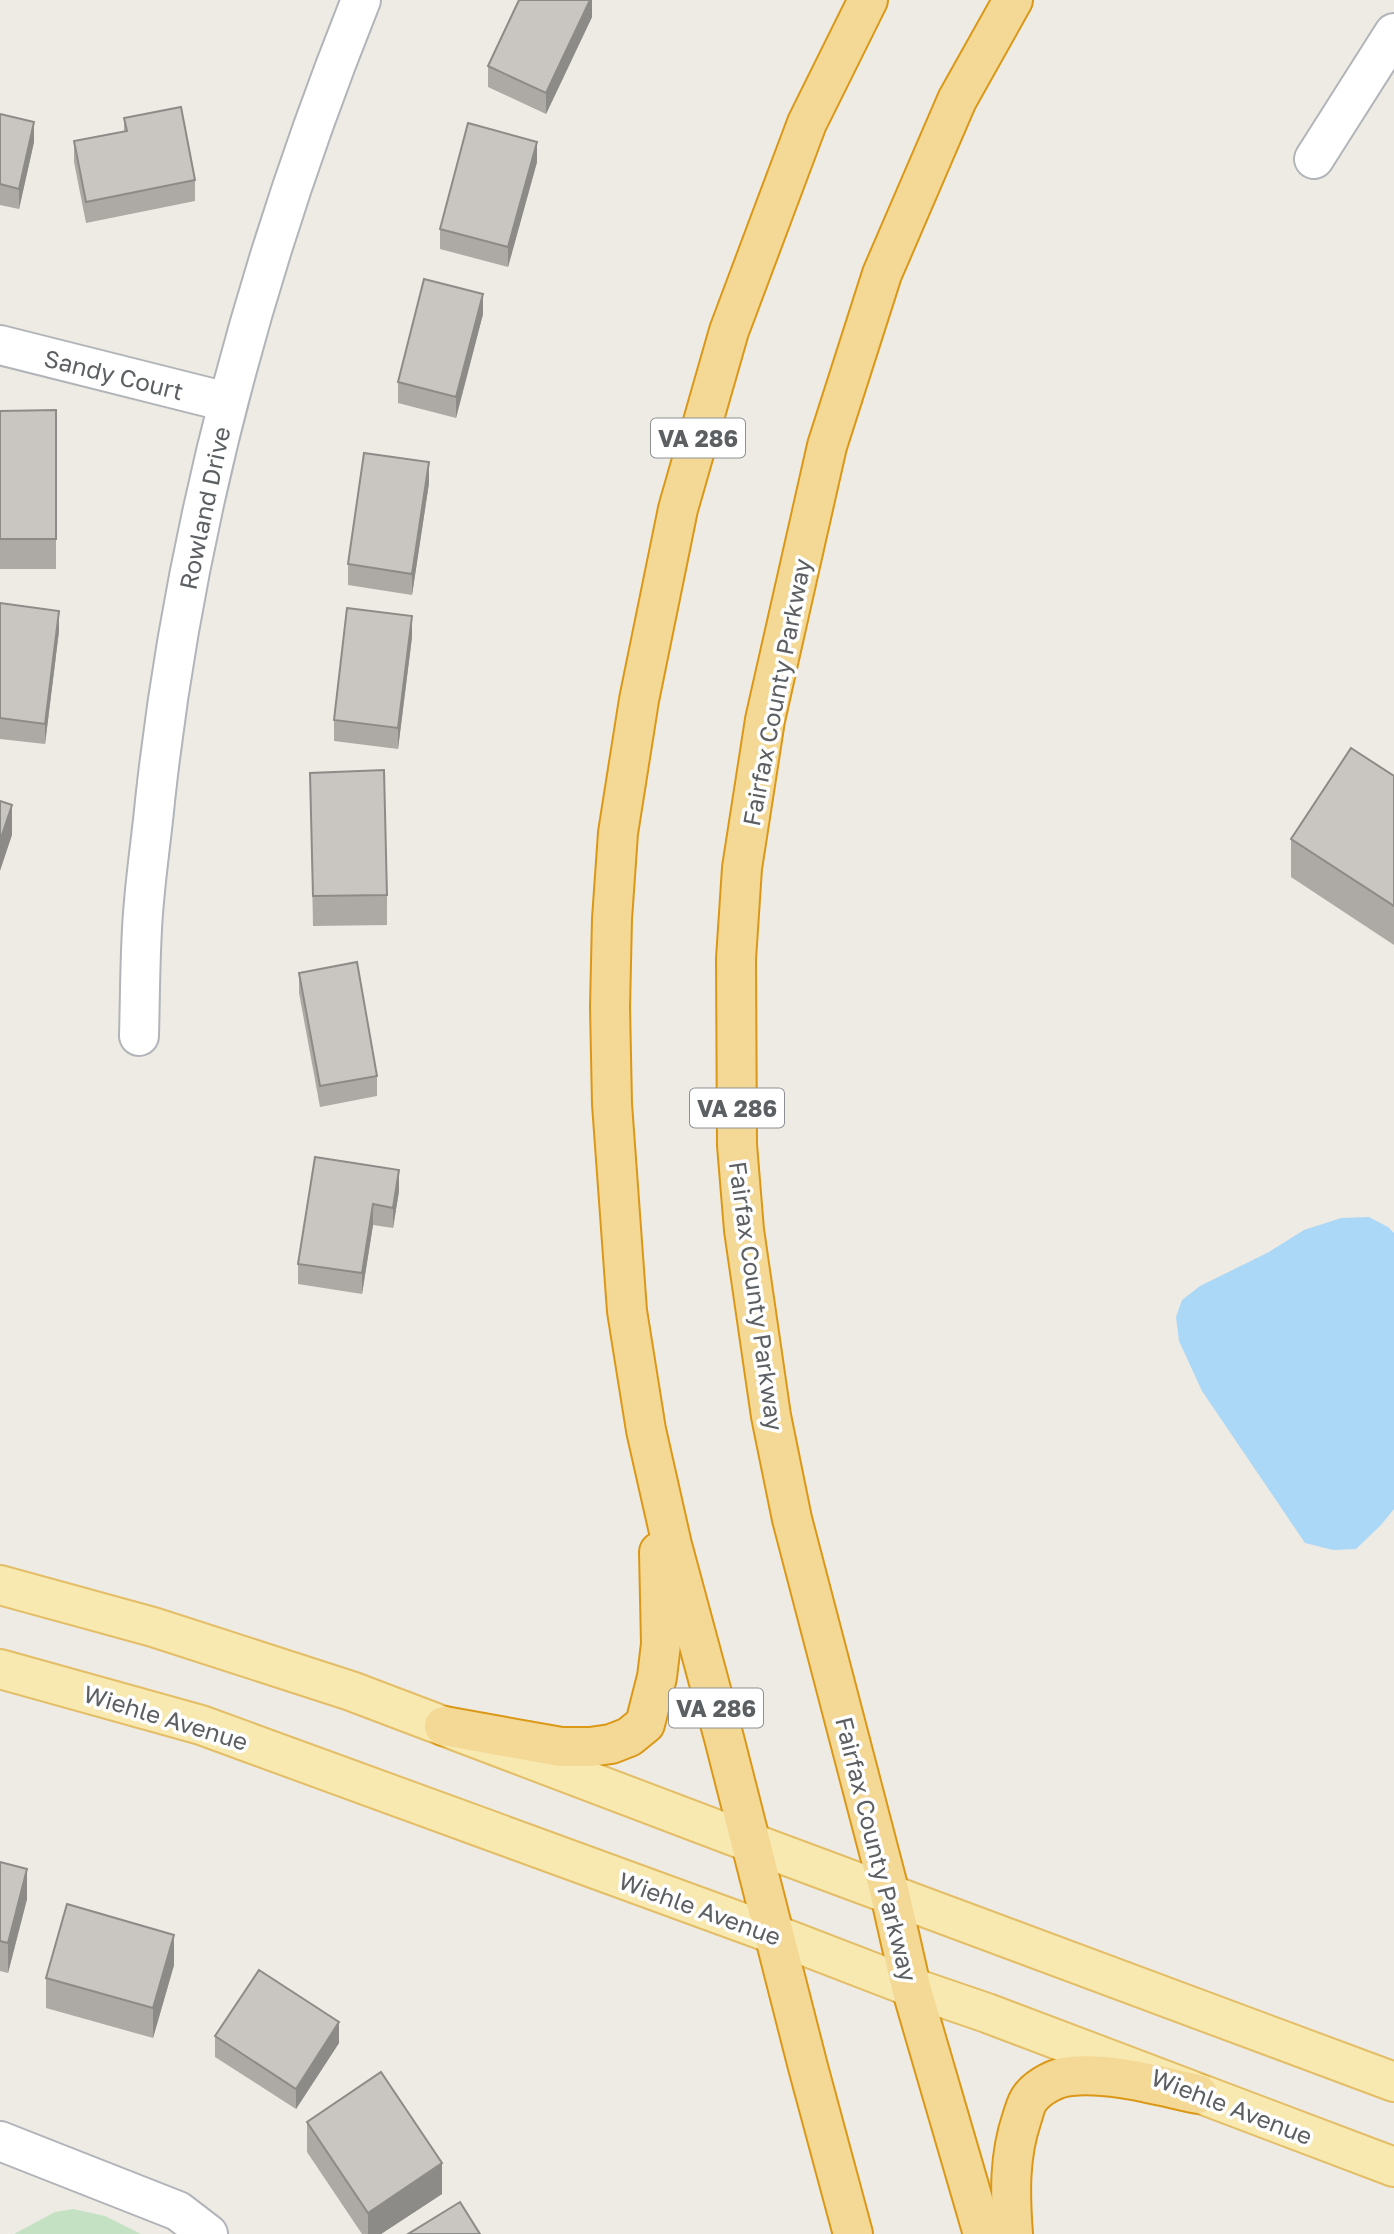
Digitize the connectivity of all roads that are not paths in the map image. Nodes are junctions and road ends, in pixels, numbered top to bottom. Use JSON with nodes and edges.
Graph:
{"nodes":[{"id":1,"x":360,"y":0,"type":"edge"},
{"id":2,"x":868,"y":0,"type":"edge"},
{"id":3,"x":1013,"y":0,"type":"edge"},
{"id":4,"x":1394,"y":33,"type":"edge"},
{"id":5,"x":1314,"y":159,"type":"dead end"},
{"id":6,"x":0,"y":345,"type":"edge"},
{"id":7,"x":227,"y":402,"type":"junction"},
{"id":8,"x":139,"y":1036,"type":"dead end"},
{"id":9,"x":657,"y":1480,"type":"junction"},
{"id":10,"x":0,"y":1585,"type":"edge"},
{"id":11,"x":0,"y":1669,"type":"edge"},
{"id":12,"x":444,"y":1726,"type":"junction"},
{"id":13,"x":752,"y":1843,"type":"junction"},
{"id":14,"x":890,"y":1894,"type":"junction"},
{"id":15,"x":776,"y":1935,"type":"junction"},
{"id":16,"x":911,"y":1987,"type":"junction"},
{"id":17,"x":1394,"y":2082,"type":"edge"},
{"id":18,"x":1198,"y":2094,"type":"junction"},
{"id":19,"x":0,"y":2141,"type":"edge"},
{"id":20,"x":1394,"y":2167,"type":"edge"},
{"id":21,"x":208,"y":2234,"type":"edge"},
{"id":22,"x":853,"y":2234,"type":"edge"},
{"id":23,"x":983,"y":2234,"type":"edge"},
{"id":24,"x":1013,"y":2234,"type":"edge"}],
"edges":[{"from":1,"to":7,"type":"street","name":"Rowland Drive"},
{"from":2,"to":9,"type":"highway","number":"VA 286"},
{"from":3,"to":14,"type":"highway","name":"Fairfax County Parkway","number":"VA 286"},
{"from":4,"to":5,"type":"street"},
{"from":6,"to":7,"type":"street","name":"Sandy Court"},
{"from":7,"to":8,"type":"street","name":"Rowland Drive"},
{"from":9,"to":12,"type":"highway"},
{"from":9,"to":13,"type":"highway","number":"VA 286"},
{"from":10,"to":12,"type":"main road"},
{"from":11,"to":15,"type":"main road","name":"Wiehle Avenue"},
{"from":12,"to":13,"type":"main road"},
{"from":13,"to":14,"type":"main road"},
{"from":13,"to":15,"type":"highway","number":"VA 286"},
{"from":14,"to":16,"type":"highway","name":"Fairfax County Parkway","number":"VA 286"},
{"from":14,"to":17,"type":"main road"},
{"from":15,"to":16,"type":"main road","name":"Wiehle Avenue"},
{"from":15,"to":22,"type":"highway","number":"VA 286"},
{"from":16,"to":18,"type":"main road","name":"Wiehle Avenue"},
{"from":16,"to":23,"type":"highway","name":"Fairfax County Parkway","number":"VA 286"},
{"from":18,"to":20,"type":"main road","name":"Wiehle Avenue"},
{"from":18,"to":24,"type":"highway"},
{"from":19,"to":21,"type":"street"}]}
